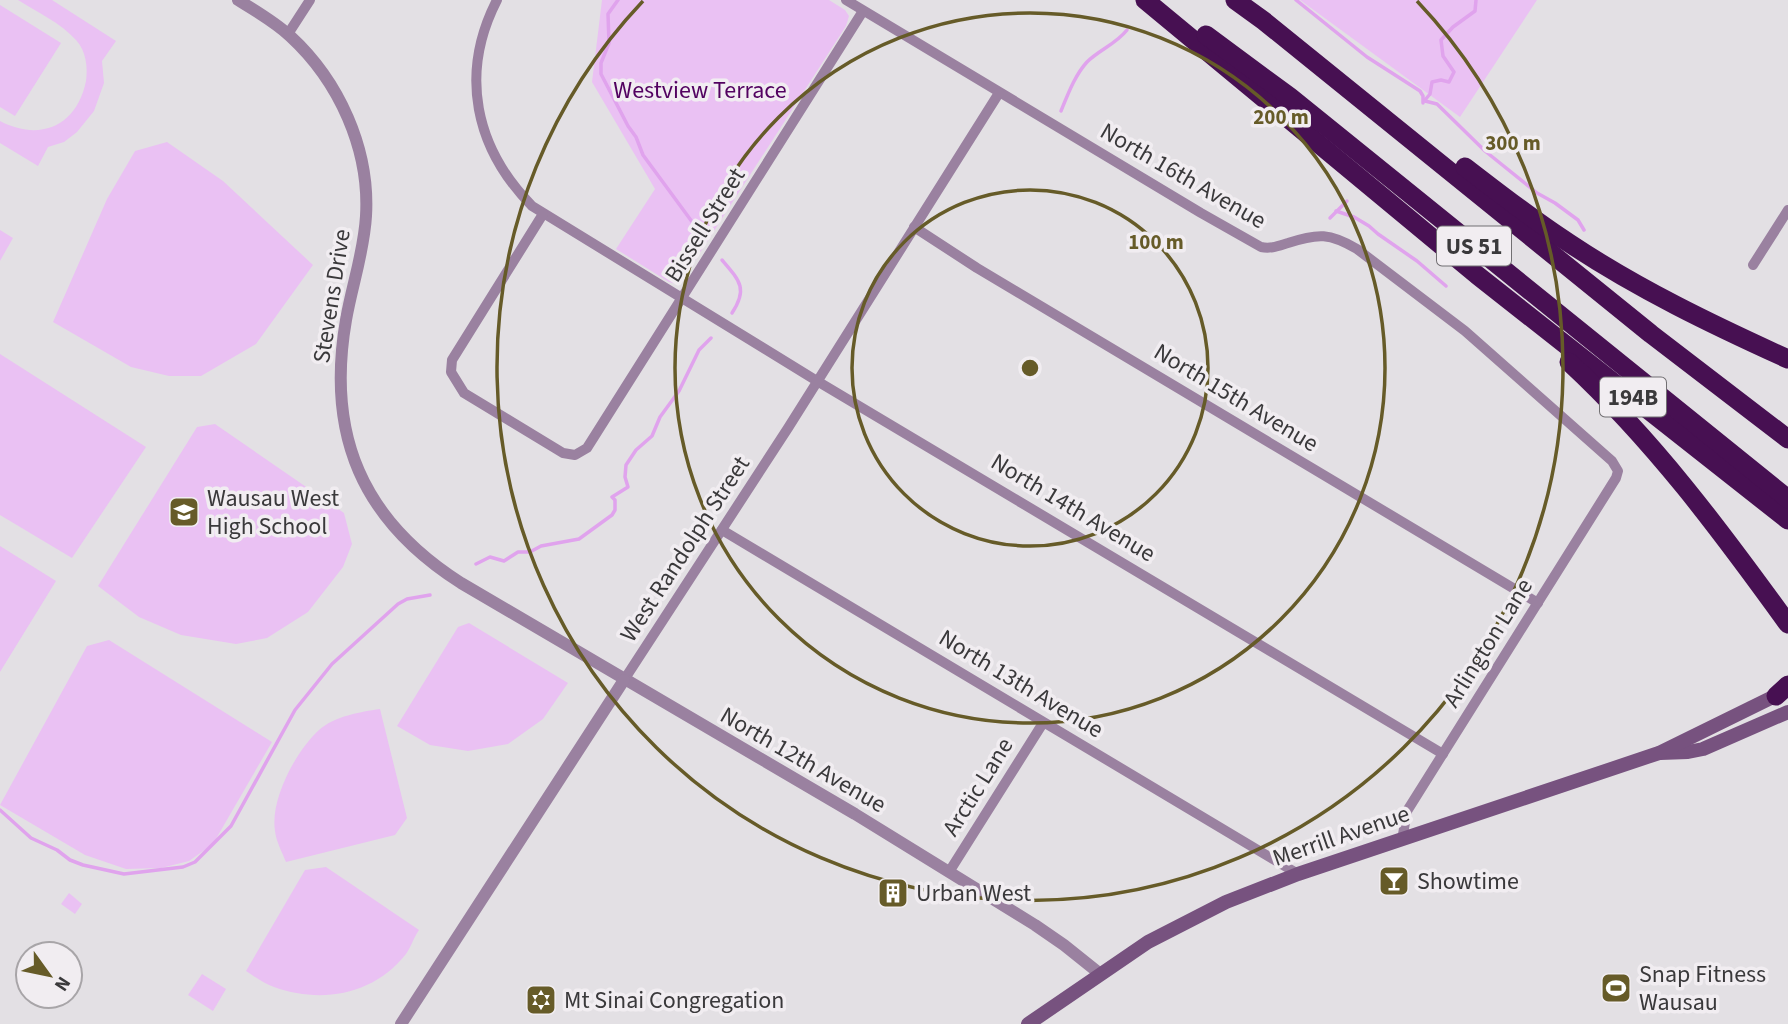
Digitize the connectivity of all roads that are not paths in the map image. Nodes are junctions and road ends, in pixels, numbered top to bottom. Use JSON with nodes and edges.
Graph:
{"nodes":[{"id":1,"x":238,"y":0,"type":"edge"},
{"id":2,"x":310,"y":0,"type":"edge"},
{"id":3,"x":498,"y":0,"type":"edge"},
{"id":4,"x":846,"y":0,"type":"edge"},
{"id":5,"x":1145,"y":0,"type":"edge"},
{"id":6,"x":1156,"y":0,"type":"edge"},
{"id":7,"x":1235,"y":0,"type":"edge"},
{"id":8,"x":863,"y":11,"type":"junction"},
{"id":9,"x":1265,"y":21,"type":"junction"},
{"id":10,"x":288,"y":34,"type":"junction"},
{"id":11,"x":999,"y":93,"type":"junction"},
{"id":12,"x":1788,"y":210,"type":"edge"},
{"id":13,"x":543,"y":214,"type":"junction"},
{"id":14,"x":914,"y":228,"type":"junction"},
{"id":15,"x":1753,"y":265,"type":"dead end"},
{"id":16,"x":1476,"y":275,"type":"junction"},
{"id":17,"x":683,"y":298,"type":"junction"},
{"id":18,"x":1788,"y":359,"type":"edge"},
{"id":19,"x":817,"y":381,"type":"junction"},
{"id":20,"x":1788,"y":439,"type":"edge"},
{"id":21,"x":1618,"y":471,"type":"joint"},
{"id":22,"x":1788,"y":499,"type":"edge"},
{"id":23,"x":1788,"y":520,"type":"edge"},
{"id":24,"x":722,"y":530,"type":"junction"},
{"id":25,"x":478,"y":594,"type":"joint"},
{"id":26,"x":1538,"y":603,"type":"junction"},
{"id":27,"x":1788,"y":624,"type":"edge"},
{"id":28,"x":624,"y":680,"type":"junction"},
{"id":29,"x":1784,"y":690,"type":"edge"},
{"id":30,"x":1788,"y":712,"type":"edge"},
{"id":31,"x":1043,"y":723,"type":"junction"},
{"id":32,"x":1659,"y":753,"type":"junction"},
{"id":33,"x":1443,"y":754,"type":"junction"},
{"id":34,"x":1402,"y":840,"type":"junction"},
{"id":35,"x":949,"y":872,"type":"junction"},
{"id":36,"x":1298,"y":874,"type":"junction"},
{"id":37,"x":1099,"y":974,"type":"junction"},
{"id":38,"x":1056,"y":1003,"type":"junction"},
{"id":39,"x":401,"y":1024,"type":"edge"},
{"id":40,"x":1028,"y":1024,"type":"edge"},
{"id":41,"x":1039,"y":1024,"type":"edge"}],
"edges":[{"from":1,"to":10,"type":"street","name":"Stevens Drive"},
{"from":2,"to":10,"type":"street"},
{"from":3,"to":13,"type":"street","name":"North 14th Avenue"},
{"from":4,"to":8,"type":"street","name":"North 16th Avenue"},
{"from":5,"to":16,"type":"highway"},
{"from":6,"to":22,"type":"highway","number":"US 51"},
{"from":7,"to":9,"type":"highway","number":"US 51"},
{"from":8,"to":11,"type":"street","name":"North 16th Avenue"},
{"from":8,"to":17,"type":"street","name":"Bissell Street"},
{"from":9,"to":18,"type":"highway","number":"US 51"},
{"from":9,"to":20,"type":"highway","number":"US 51"},
{"from":10,"to":25,"type":"street","name":"Stevens Drive"},
{"from":11,"to":14,"type":"street","name":"West Randolph Street"},
{"from":11,"to":21,"type":"street","name":"North 16th Avenue"},
{"from":12,"to":15,"type":"street"},
{"from":13,"to":17,"type":"street","name":"North 14th Avenue"},
{"from":13,"to":17,"type":"street","name":"Bissell Street"},
{"from":14,"to":19,"type":"street","name":"West Randolph Street"},
{"from":14,"to":26,"type":"street","name":"North 15th Avenue"},
{"from":16,"to":23,"type":"highway","number":"194B"},
{"from":16,"to":27,"type":"highway"},
{"from":17,"to":19,"type":"street","name":"North 14th Avenue"},
{"from":19,"to":24,"type":"street","name":"West Randolph Street"},
{"from":19,"to":33,"type":"street","name":"North 14th Avenue"},
{"from":21,"to":26,"type":"street","name":"Arlington Lane"},
{"from":24,"to":28,"type":"street","name":"West Randolph Street"},
{"from":24,"to":31,"type":"street","name":"North 13th Avenue"},
{"from":25,"to":28,"type":"street","name":"North 12th Avenue"},
{"from":26,"to":33,"type":"street","name":"Arlington Lane"},
{"from":28,"to":35,"type":"street","name":"North 12th Avenue"},
{"from":28,"to":39,"type":"street","name":"West Randolph Street"},
{"from":29,"to":32,"type":"main road","name":"Merrill Avenue"},
{"from":30,"to":32,"type":"main road","name":"Merrill Avenue"},
{"from":31,"to":35,"type":"street","name":"Arctic Lane"},
{"from":31,"to":36,"type":"street","name":"North 13th Avenue"},
{"from":32,"to":34,"type":"main road","name":"Merrill Avenue"},
{"from":33,"to":34,"type":"street","name":"Arlington Lane"},
{"from":34,"to":36,"type":"main road","name":"Merrill Avenue"},
{"from":35,"to":37,"type":"street","name":"North 12th Avenue"},
{"from":36,"to":37,"type":"main road","name":"Merrill Avenue"},
{"from":37,"to":38,"type":"main road","name":"Merrill Avenue"},
{"from":38,"to":40,"type":"main road","name":"Merrill Avenue"},
{"from":38,"to":41,"type":"main road","name":"Merrill Avenue"}]}
